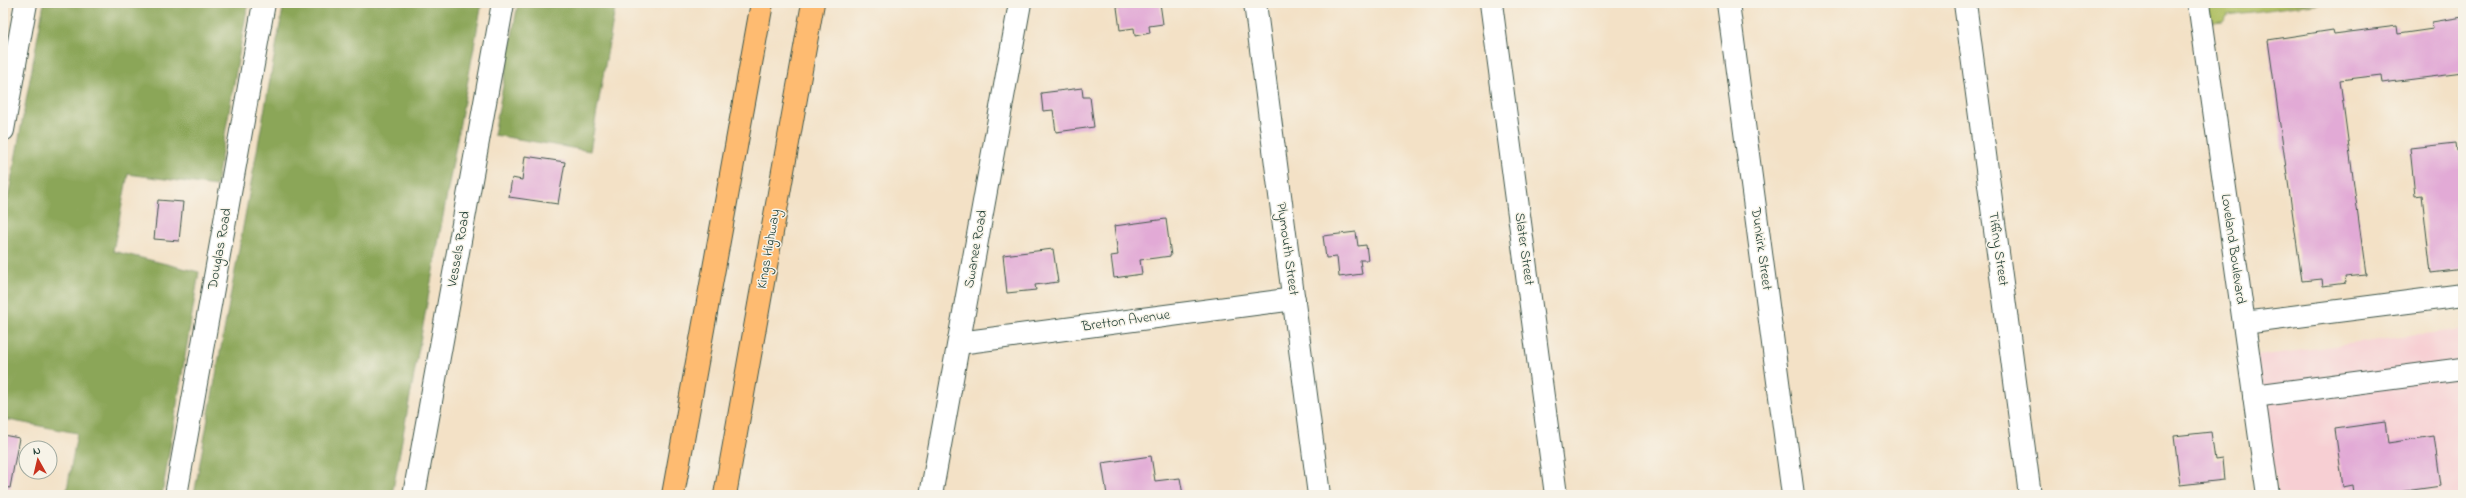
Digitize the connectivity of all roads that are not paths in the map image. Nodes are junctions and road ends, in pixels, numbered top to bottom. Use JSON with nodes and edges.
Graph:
{"nodes":[{"id":1,"x":26,"y":3,"type":"edge"},
{"id":2,"x":264,"y":3,"type":"edge"},
{"id":3,"x":503,"y":3,"type":"edge"},
{"id":4,"x":762,"y":3,"type":"edge"},
{"id":5,"x":813,"y":3,"type":"edge"},
{"id":6,"x":1020,"y":3,"type":"edge"},
{"id":7,"x":1255,"y":3,"type":"edge"},
{"id":8,"x":1491,"y":3,"type":"edge"},
{"id":9,"x":1728,"y":3,"type":"edge"},
{"id":10,"x":1965,"y":3,"type":"edge"},
{"id":11,"x":2199,"y":3,"type":"edge"},
{"id":12,"x":3,"y":130,"type":"edge"},
{"id":13,"x":2463,"y":295,"type":"edge"},
{"id":14,"x":1294,"y":299,"type":"junction"},
{"id":15,"x":2244,"y":323,"type":"junction"},
{"id":16,"x":958,"y":343,"type":"junction"},
{"id":17,"x":2463,"y":369,"type":"edge"},
{"id":18,"x":2254,"y":396,"type":"junction"},
{"id":19,"x":176,"y":495,"type":"edge"},
{"id":20,"x":414,"y":495,"type":"edge"},
{"id":21,"x":673,"y":495,"type":"edge"},
{"id":22,"x":725,"y":495,"type":"edge"},
{"id":23,"x":931,"y":495,"type":"edge"},
{"id":24,"x":1319,"y":495,"type":"edge"},
{"id":25,"x":1556,"y":495,"type":"edge"},
{"id":26,"x":1793,"y":495,"type":"edge"},
{"id":27,"x":2030,"y":495,"type":"edge"},
{"id":28,"x":2268,"y":495,"type":"edge"}],
"edges":[{"from":1,"to":12,"type":"street"},
{"from":2,"to":19,"type":"street","name":"Douglas Road"},
{"from":3,"to":20,"type":"street","name":"Vessels Road"},
{"from":4,"to":21,"type":"main road"},
{"from":5,"to":22,"type":"main road","name":"Kings Highway"},
{"from":6,"to":16,"type":"street","name":"Swanee Road"},
{"from":7,"to":14,"type":"street","name":"Plymouth Street"},
{"from":8,"to":25,"type":"street","name":"Slater Street"},
{"from":9,"to":26,"type":"street","name":"Dunkirk Street"},
{"from":10,"to":27,"type":"street","name":"Tiffiny Street"},
{"from":11,"to":15,"type":"street","name":"Loveland Boulevard"},
{"from":13,"to":15,"type":"street"},
{"from":14,"to":16,"type":"street","name":"Bretton Avenue"},
{"from":14,"to":24,"type":"street","name":"Plymouth Street"},
{"from":15,"to":18,"type":"street","name":"Loveland Boulevard"},
{"from":16,"to":23,"type":"street","name":"Swanee Road"},
{"from":17,"to":18,"type":"street"},
{"from":18,"to":28,"type":"street","name":"Loveland Boulevard"}]}
